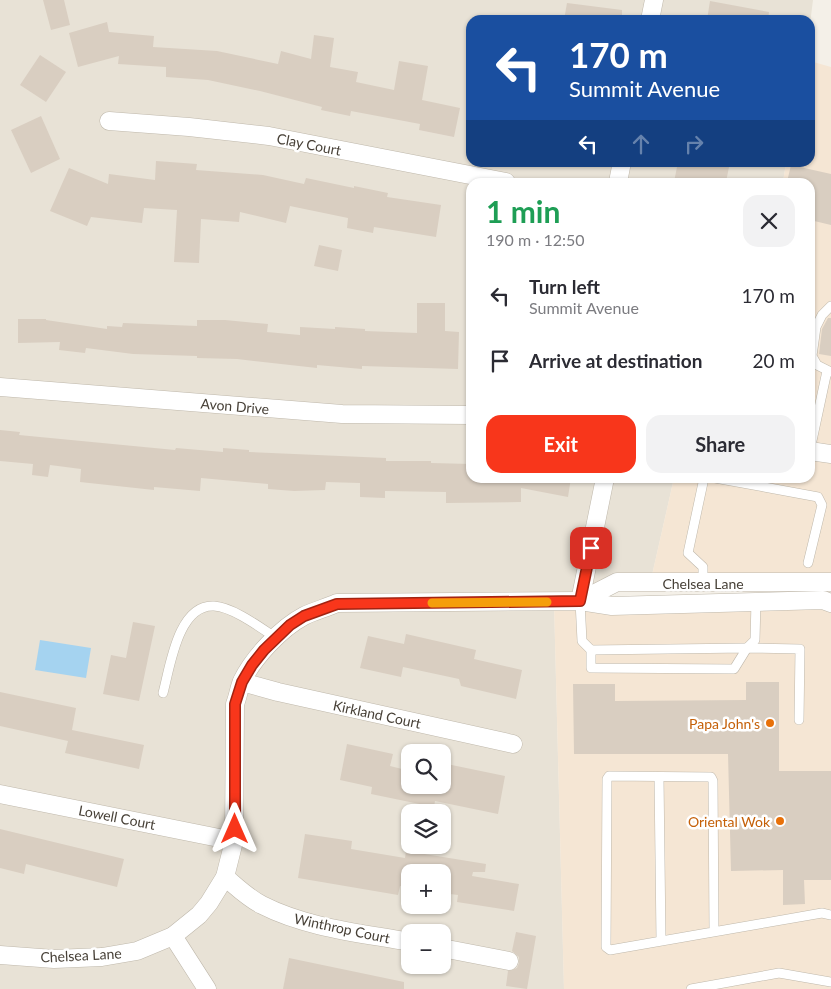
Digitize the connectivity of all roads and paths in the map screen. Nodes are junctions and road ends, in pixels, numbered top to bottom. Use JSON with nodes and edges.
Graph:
{"nodes":[{"id":1,"x":654,"y":0,"type":"edge"},
{"id":2,"x":651,"y":15,"type":"edge"},
{"id":3,"x":109,"y":121,"type":"dead end"},
{"id":4,"x":485,"y":178,"type":"edge"},
{"id":5,"x":831,"y":306,"type":"edge"},
{"id":6,"x":815,"y":334,"type":"edge"},
{"id":7,"x":815,"y":361,"type":"edge"},
{"id":8,"x":829,"y":371,"type":"edge"},
{"id":9,"x":0,"y":388,"type":"edge"},
{"id":10,"x":466,"y":415,"type":"edge"},
{"id":11,"x":815,"y":429,"type":"edge"},
{"id":12,"x":815,"y":451,"type":"edge"},
{"id":13,"x":831,"y":454,"type":"edge"},
{"id":14,"x":604,"y":483,"type":"edge"},
{"id":15,"x":703,"y":483,"type":"edge"},
{"id":16,"x":742,"y":483,"type":"edge"},
{"id":17,"x":808,"y":563,"type":"dead end"},
{"id":18,"x":831,"y":582,"type":"edge"},
{"id":19,"x":703,"y":583,"type":"junction"},
{"id":20,"x":580,"y":601,"type":"junction"},
{"id":21,"x":756,"y":601,"type":"junction"},
{"id":22,"x":831,"y":603,"type":"edge"},
{"id":23,"x":276,"y":638,"type":"junction"},
{"id":24,"x":747,"y":648,"type":"junction"},
{"id":25,"x":591,"y":650,"type":"junction"},
{"id":26,"x":242,"y":682,"type":"junction"},
{"id":27,"x":163,"y":693,"type":"dead end"},
{"id":28,"x":799,"y":720,"type":"dead end"},
{"id":29,"x":513,"y":744,"type":"dead end"},
{"id":30,"x":659,"y":776,"type":"junction"},
{"id":31,"x":0,"y":794,"type":"edge"},
{"id":32,"x":234,"y":841,"type":"junction"},
{"id":33,"x":225,"y":877,"type":"junction"},
{"id":34,"x":831,"y":915,"type":"edge"},
{"id":35,"x":714,"y":931,"type":"junction"},
{"id":36,"x":173,"y":936,"type":"junction"},
{"id":37,"x":401,"y":940,"type":"edge"},
{"id":38,"x":661,"y":940,"type":"junction"},
{"id":39,"x":451,"y":950,"type":"edge"},
{"id":40,"x":0,"y":955,"type":"edge"},
{"id":41,"x":509,"y":961,"type":"dead end"},
{"id":42,"x":750,"y":978,"type":"junction"},
{"id":43,"x":831,"y":982,"type":"edge"},
{"id":44,"x":813,"y":984,"type":"edge"},
{"id":45,"x":207,"y":989,"type":"edge"},
{"id":46,"x":691,"y":989,"type":"edge"},
{"id":47,"x":750,"y":989,"type":"edge"}],
"edges":[{"from":1,"to":2,"type":"street"},
{"from":3,"to":4,"type":"street","name":"Clay Court"},
{"from":5,"to":6,"type":"lane"},
{"from":7,"to":8,"type":"lane"},
{"from":8,"to":11,"type":"lane"},
{"from":9,"to":10,"type":"street","name":"Avon Drive"},
{"from":12,"to":13,"type":"street"},
{"from":14,"to":20,"type":"street"},
{"from":15,"to":19,"type":"lane"},
{"from":16,"to":17,"type":"lane"},
{"from":18,"to":19,"type":"street","name":"Chelsea Lane"},
{"from":19,"to":20,"type":"street","name":"Chelsea Lane"},
{"from":20,"to":21,"type":"street","name":"Chelsea Lane"},
{"from":20,"to":23,"type":"street","name":"Chelsea Lane"},
{"from":20,"to":25,"type":"lane"},
{"from":21,"to":22,"type":"street","name":"Chelsea Lane"},
{"from":21,"to":24,"type":"lane"},
{"from":23,"to":26,"type":"street","name":"Chelsea Lane"},
{"from":23,"to":27,"type":"lane"},
{"from":24,"to":25,"type":"lane"},
{"from":24,"to":25,"type":"lane"},
{"from":24,"to":28,"type":"lane"},
{"from":26,"to":29,"type":"street","name":"Kirkland Court"},
{"from":26,"to":32,"type":"street","name":"Chelsea Lane"},
{"from":30,"to":35,"type":"lane"},
{"from":30,"to":38,"type":"lane"},
{"from":30,"to":38,"type":"lane"},
{"from":31,"to":32,"type":"street","name":"Lowell Court"},
{"from":32,"to":33,"type":"street","name":"Chelsea Lane"},
{"from":33,"to":36,"type":"street","name":"Chelsea Lane"},
{"from":33,"to":37,"type":"street","name":"Winthrop Court"},
{"from":34,"to":35,"type":"lane"},
{"from":35,"to":38,"type":"lane"},
{"from":36,"to":40,"type":"street","name":"Chelsea Lane"},
{"from":36,"to":45,"type":"street"},
{"from":39,"to":41,"type":"street"},
{"from":42,"to":44,"type":"lane"},
{"from":42,"to":46,"type":"lane"},
{"from":42,"to":47,"type":"lane"},
{"from":43,"to":44,"type":"lane"}]}
